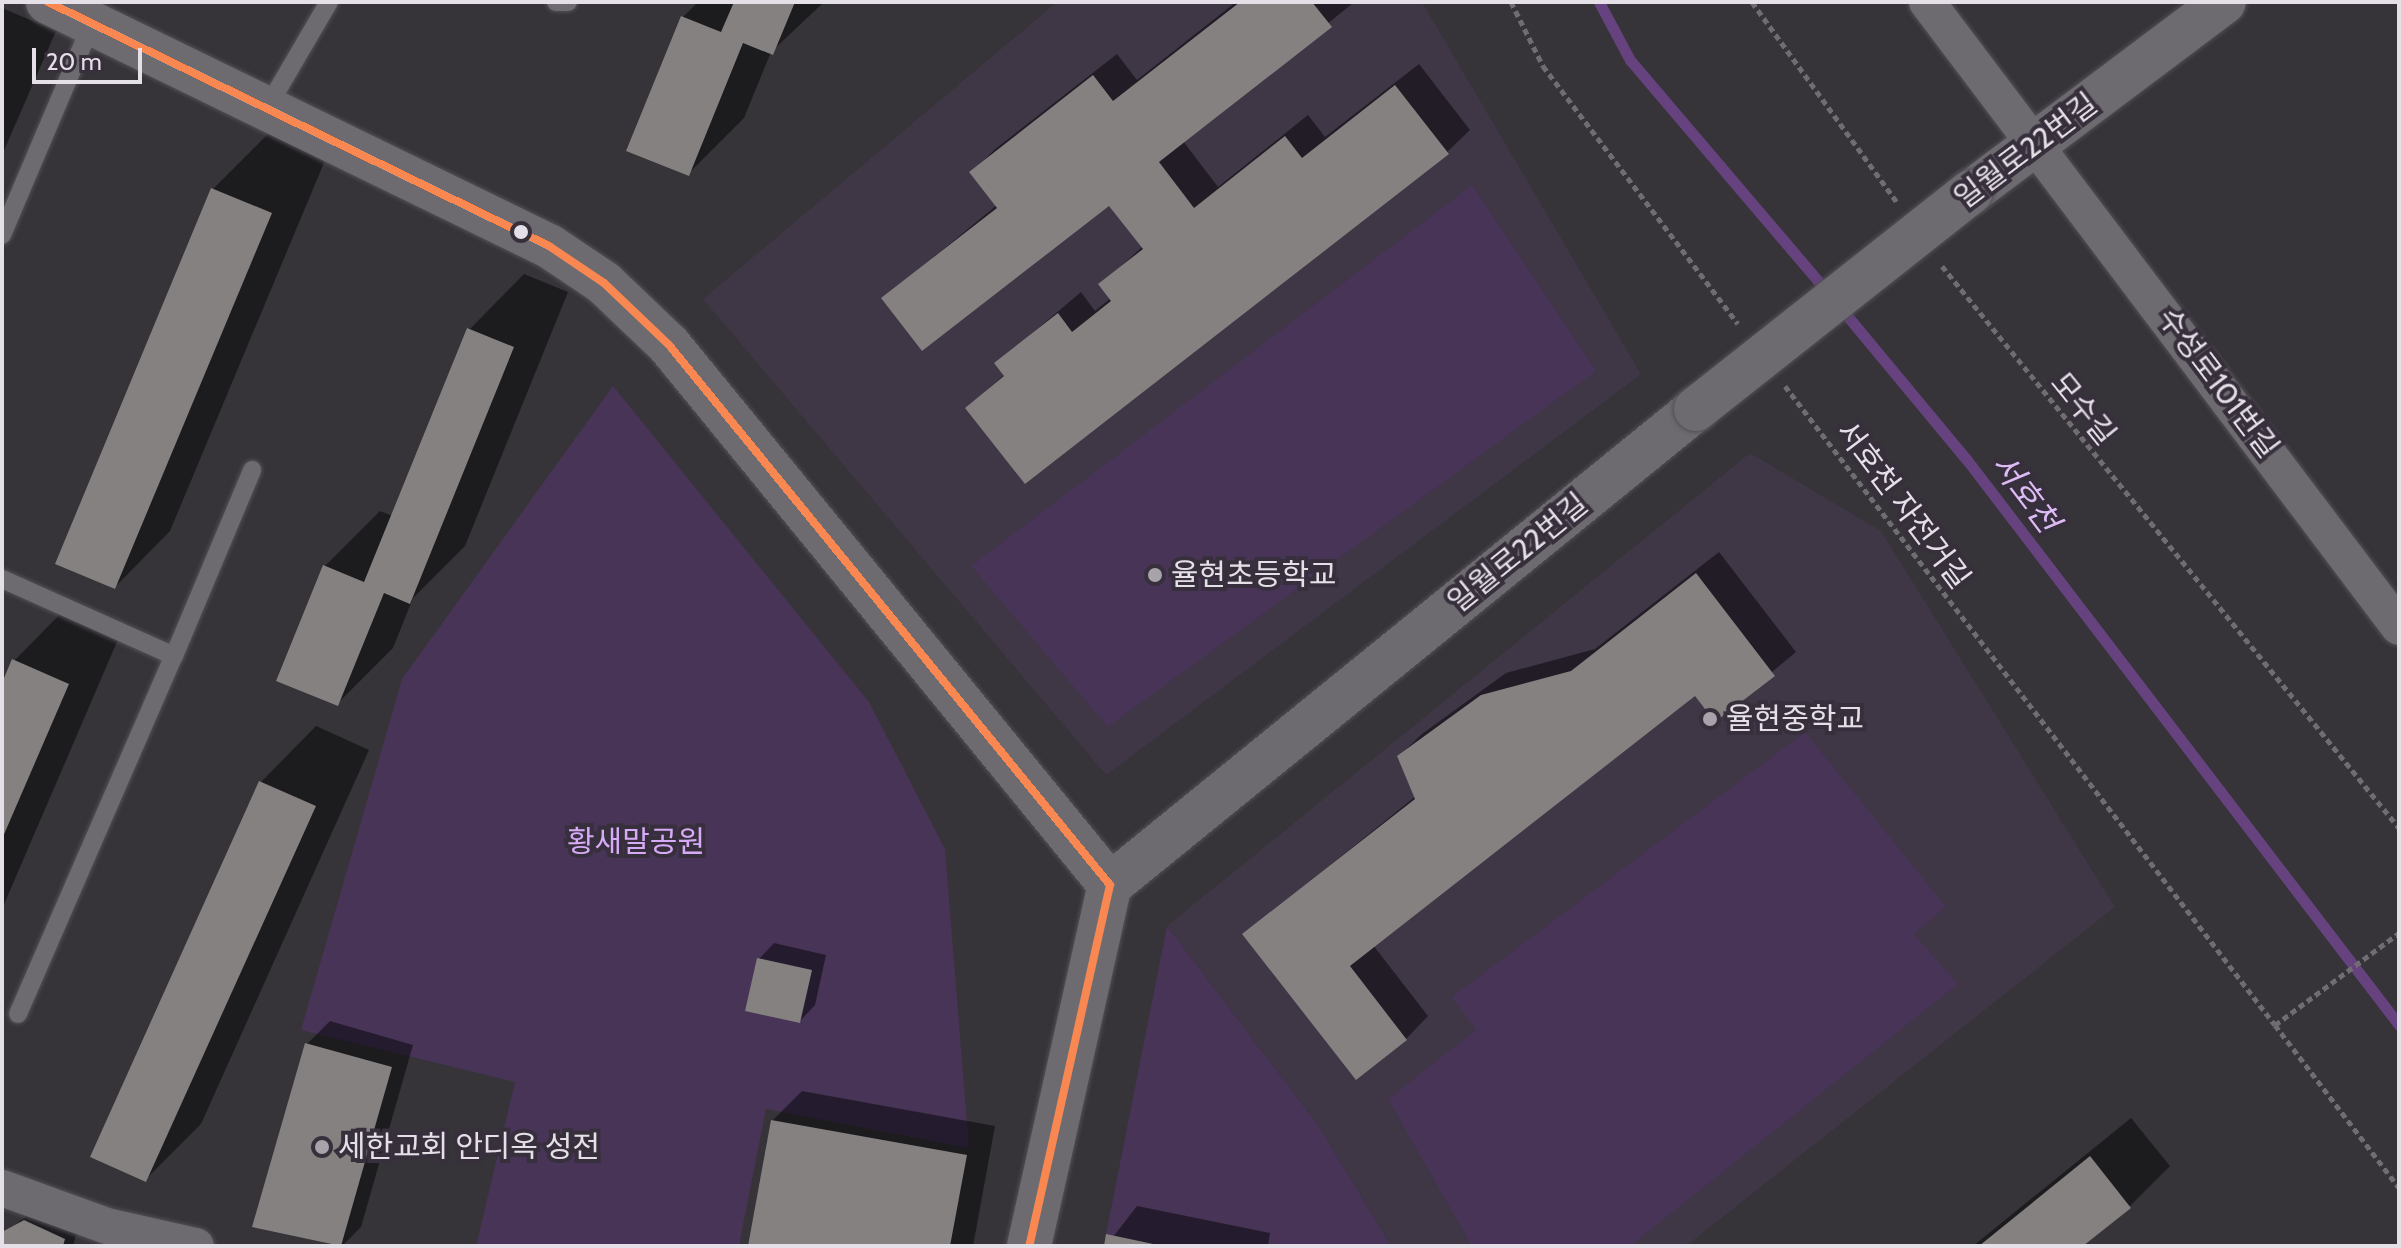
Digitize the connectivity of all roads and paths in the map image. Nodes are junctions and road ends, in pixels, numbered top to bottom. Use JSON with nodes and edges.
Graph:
{"nodes":[{"id":1,"x":48,"y":2,"type":"edge"},
{"id":2,"x":329,"y":2,"type":"edge"},
{"id":3,"x":556,"y":2,"type":"edge"},
{"id":4,"x":568,"y":2,"type":"edge"},
{"id":5,"x":1511,"y":2,"type":"edge"},
{"id":6,"x":1752,"y":2,"type":"edge"},
{"id":7,"x":1927,"y":2,"type":"edge"},
{"id":8,"x":2224,"y":2,"type":"edge"},
{"id":9,"x":92,"y":23,"type":"junction"},
{"id":10,"x":267,"y":108,"type":"junction"},
{"id":11,"x":2037,"y":140,"type":"junction"},
{"id":12,"x":1901,"y":208,"type":"dead end"},
{"id":13,"x":2,"y":235,"type":"edge"},
{"id":14,"x":1938,"y":260,"type":"dead end"},
{"id":15,"x":1750,"y":339,"type":"dead end"},
{"id":16,"x":1778,"y":376,"type":"dead end"},
{"id":17,"x":252,"y":470,"type":"dead end"},
{"id":18,"x":2,"y":579,"type":"edge"},
{"id":19,"x":2399,"y":627,"type":"edge"},
{"id":20,"x":174,"y":656,"type":"junction"},
{"id":21,"x":2399,"y":828,"type":"edge"},
{"id":22,"x":1110,"y":885,"type":"junction"},
{"id":23,"x":2399,"y":933,"type":"edge"},
{"id":24,"x":18,"y":1014,"type":"dead end"},
{"id":25,"x":2275,"y":1025,"type":"junction"},
{"id":26,"x":2,"y":1188,"type":"edge"},
{"id":27,"x":2399,"y":1188,"type":"edge"},
{"id":28,"x":196,"y":1246,"type":"edge"},
{"id":29,"x":1029,"y":1246,"type":"edge"}],
"edges":[{"from":1,"to":9,"type":"street"},
{"from":2,"to":10,"type":"lane"},
{"from":3,"to":4,"type":"lane"},
{"from":5,"to":15,"type":"path"},
{"from":6,"to":12,"type":"path"},
{"from":7,"to":11,"type":"street","name":"수성로101번길"},
{"from":8,"to":11,"type":"street","name":"일월로22번길"},
{"from":9,"to":10,"type":"street"},
{"from":9,"to":13,"type":"lane"},
{"from":10,"to":22,"type":"street"},
{"from":11,"to":19,"type":"street","name":"수성로101번길"},
{"from":11,"to":22,"type":"street","name":"일월로22번길","bridge":true},
{"from":14,"to":21,"type":"path","name":"모수길"},
{"from":16,"to":25,"type":"path","name":"서호천 자전거길"},
{"from":17,"to":20,"type":"lane"},
{"from":18,"to":20,"type":"lane"},
{"from":20,"to":24,"type":"lane"},
{"from":22,"to":29,"type":"street"},
{"from":23,"to":25,"type":"path"},
{"from":25,"to":27,"type":"path","name":"서호천 자전거길"},
{"from":26,"to":28,"type":"street"}]}
